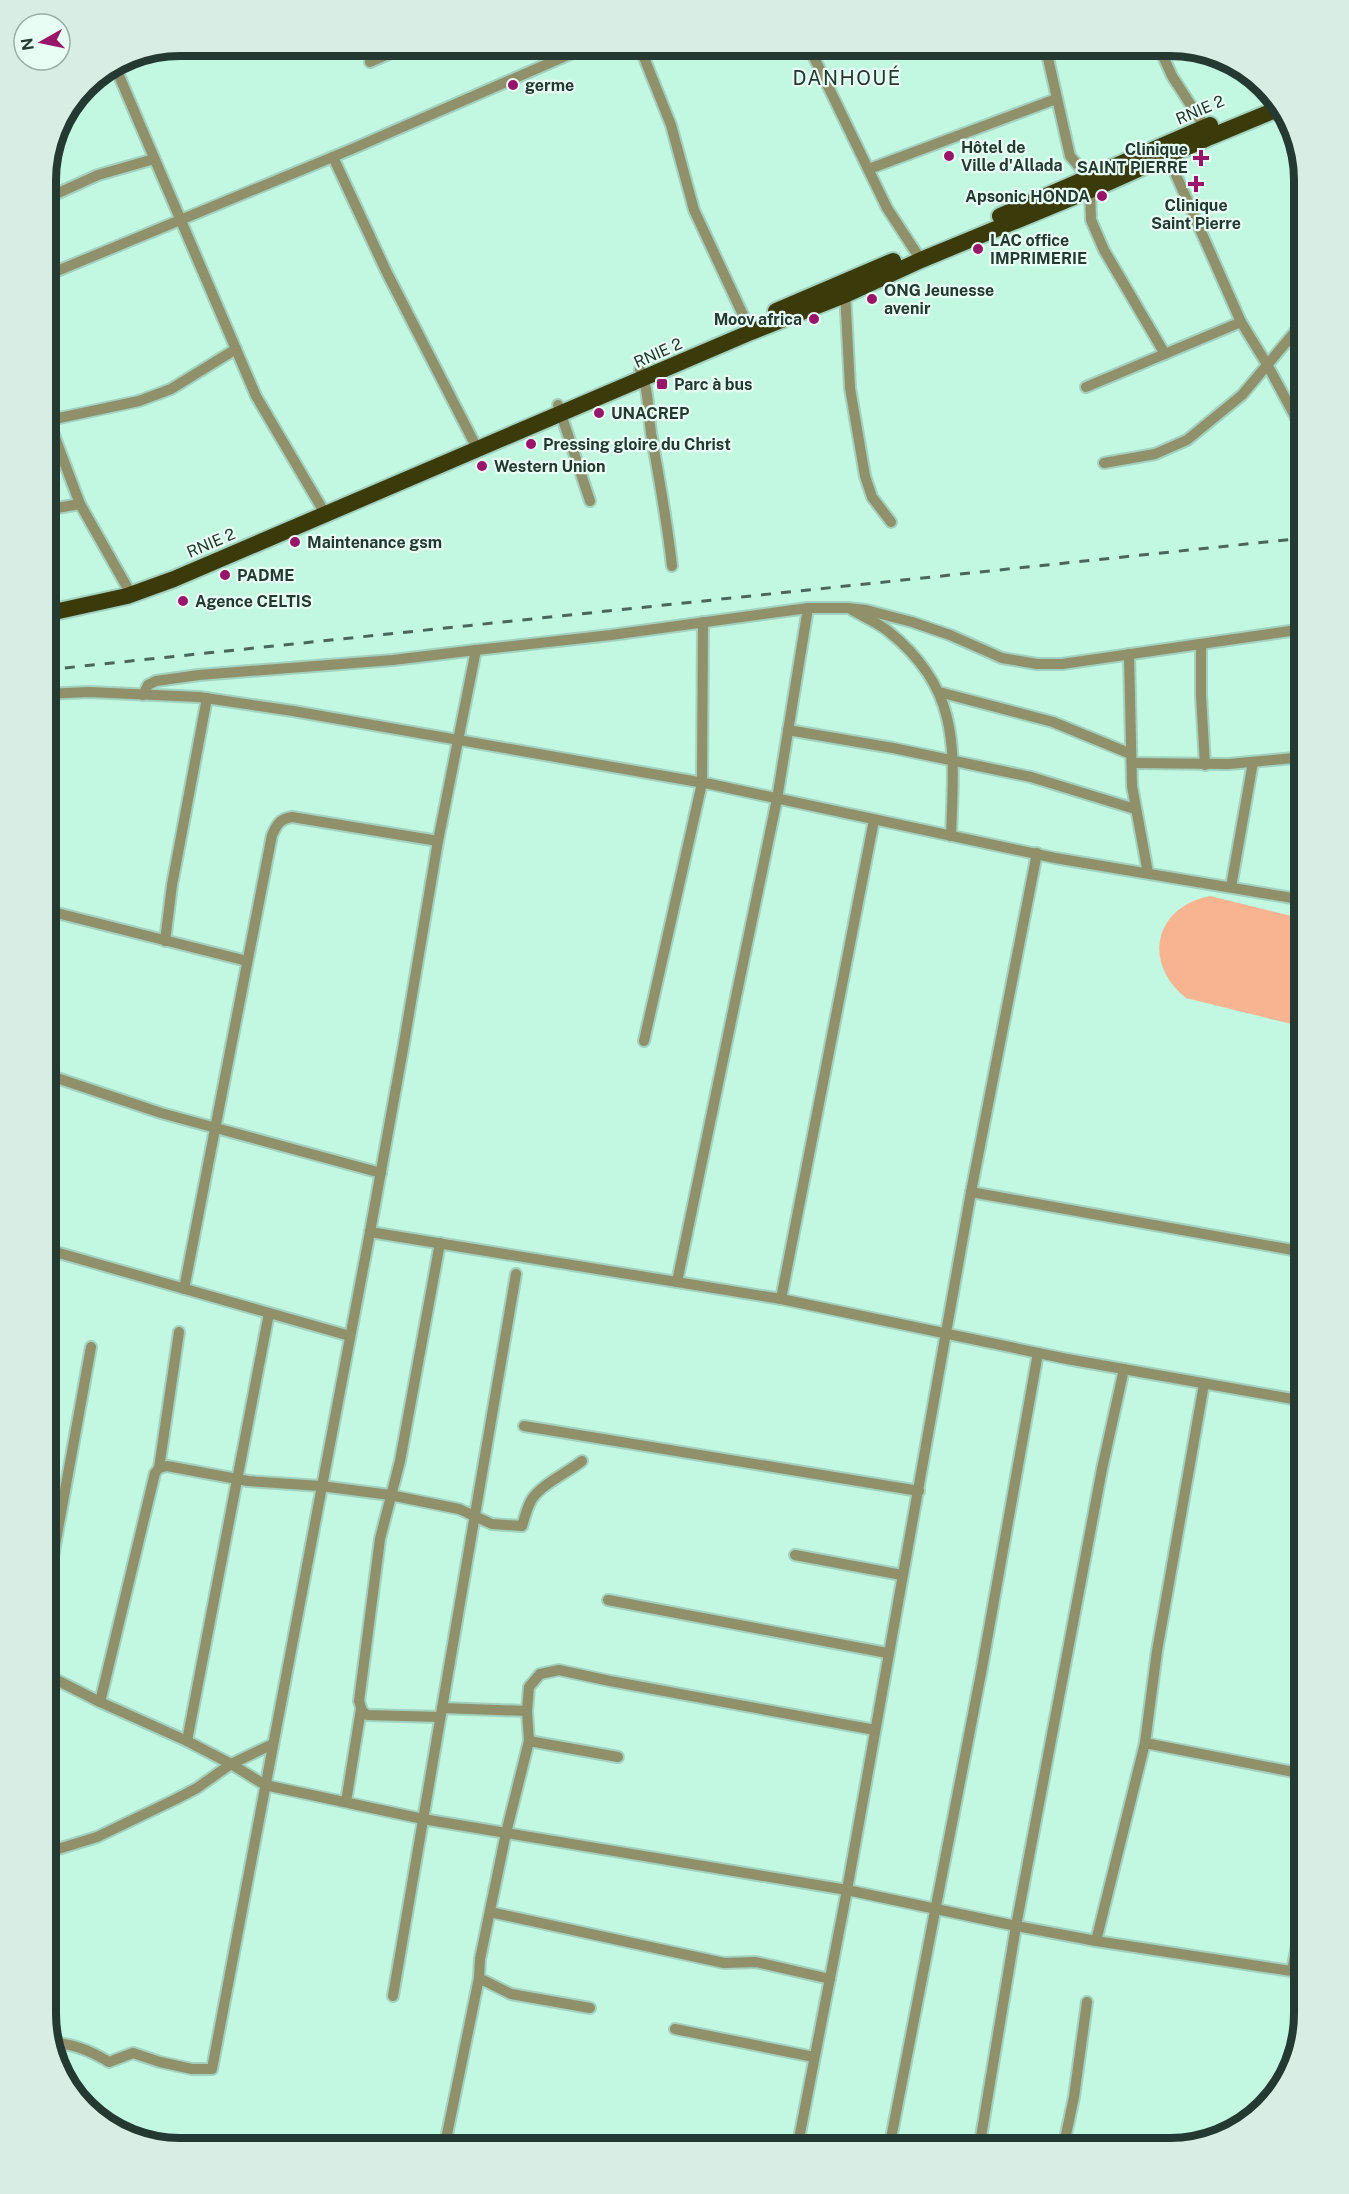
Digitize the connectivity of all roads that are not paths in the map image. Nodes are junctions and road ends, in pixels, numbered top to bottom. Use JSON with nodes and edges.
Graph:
{"nodes":[{"id":1,"x":384,"y":56,"type":"edge"},
{"id":2,"x":566,"y":56,"type":"edge"},
{"id":3,"x":643,"y":56,"type":"edge"},
{"id":4,"x":813,"y":56,"type":"edge"},
{"id":5,"x":1050,"y":56,"type":"edge"},
{"id":6,"x":1163,"y":56,"type":"edge"},
{"id":7,"x":370,"y":62,"type":"dead end"},
{"id":8,"x":117,"y":72,"type":"edge"},
{"id":9,"x":1056,"y":99,"type":"junction"},
{"id":10,"x":1266,"y":102,"type":"edge"},
{"id":11,"x":1273,"y":110,"type":"edge"},
{"id":12,"x":1208,"y":132,"type":"junction"},
{"id":13,"x":333,"y":157,"type":"junction"},
{"id":14,"x":1168,"y":157,"type":"junction"},
{"id":15,"x":154,"y":159,"type":"junction"},
{"id":16,"x":869,"y":169,"type":"junction"},
{"id":17,"x":1090,"y":184,"type":"junction"},
{"id":18,"x":56,"y":194,"type":"edge"},
{"id":19,"x":180,"y":221,"type":"junction"},
{"id":20,"x":919,"y":256,"type":"junction"},
{"id":21,"x":56,"y":272,"type":"edge"},
{"id":22,"x":844,"y":288,"type":"junction"},
{"id":23,"x":1241,"y":322,"type":"junction"},
{"id":24,"x":749,"y":328,"type":"junction"},
{"id":25,"x":1294,"y":334,"type":"edge"},
{"id":26,"x":236,"y":349,"type":"junction"},
{"id":27,"x":1165,"y":354,"type":"junction"},
{"id":28,"x":1268,"y":366,"type":"junction"},
{"id":29,"x":642,"y":374,"type":"junction"},
{"id":30,"x":1086,"y":387,"type":"dead end"},
{"id":31,"x":560,"y":410,"type":"junction"},
{"id":32,"x":1294,"y":414,"type":"edge"},
{"id":33,"x":56,"y":416,"type":"edge"},
{"id":34,"x":56,"y":441,"type":"edge"},
{"id":35,"x":476,"y":445,"type":"junction"},
{"id":36,"x":1104,"y":463,"type":"dead end"},
{"id":37,"x":590,"y":501,"type":"dead end"},
{"id":38,"x":80,"y":504,"type":"junction"},
{"id":39,"x":56,"y":508,"type":"edge"},
{"id":40,"x":323,"y":510,"type":"junction"},
{"id":41,"x":891,"y":522,"type":"dead end"},
{"id":42,"x":672,"y":566,"type":"dead end"},
{"id":43,"x":129,"y":590,"type":"junction"},
{"id":44,"x":56,"y":603,"type":"edge"},
{"id":45,"x":808,"y":608,"type":"junction"},
{"id":46,"x":848,"y":608,"type":"junction"},
{"id":47,"x":56,"y":612,"type":"edge"},
{"id":48,"x":703,"y":622,"type":"junction"},
{"id":49,"x":1294,"y":630,"type":"edge"},
{"id":50,"x":1201,"y":644,"type":"junction"},
{"id":51,"x":476,"y":651,"type":"junction"},
{"id":52,"x":1129,"y":654,"type":"junction"},
{"id":53,"x":939,"y":692,"type":"junction"},
{"id":54,"x":56,"y":694,"type":"edge"},
{"id":55,"x":143,"y":695,"type":"junction"},
{"id":56,"x":207,"y":698,"type":"junction"},
{"id":57,"x":788,"y":730,"type":"junction"},
{"id":58,"x":459,"y":739,"type":"junction"},
{"id":59,"x":1294,"y":758,"type":"edge"},
{"id":60,"x":1131,"y":759,"type":"junction"},
{"id":61,"x":953,"y":761,"type":"junction"},
{"id":62,"x":1253,"y":762,"type":"junction"},
{"id":63,"x":1205,"y":765,"type":"junction"},
{"id":64,"x":702,"y":783,"type":"junction"},
{"id":65,"x":777,"y":799,"type":"junction"},
{"id":66,"x":1135,"y":808,"type":"junction"},
{"id":67,"x":874,"y":820,"type":"junction"},
{"id":68,"x":951,"y":836,"type":"junction"},
{"id":69,"x":438,"y":841,"type":"junction"},
{"id":70,"x":1037,"y":853,"type":"junction"},
{"id":71,"x":1148,"y":873,"type":"junction"},
{"id":72,"x":1232,"y":887,"type":"junction"},
{"id":73,"x":1294,"y":898,"type":"edge"},
{"id":74,"x":56,"y":913,"type":"edge"},
{"id":75,"x":165,"y":941,"type":"junction"},
{"id":76,"x":247,"y":961,"type":"junction"},
{"id":77,"x":644,"y":1041,"type":"dead end"},
{"id":78,"x":56,"y":1078,"type":"edge"},
{"id":79,"x":215,"y":1127,"type":"junction"},
{"id":80,"x":381,"y":1173,"type":"junction"},
{"id":81,"x":971,"y":1192,"type":"junction"},
{"id":82,"x":370,"y":1232,"type":"junction"},
{"id":83,"x":440,"y":1243,"type":"junction"},
{"id":84,"x":1294,"y":1250,"type":"edge"},
{"id":85,"x":56,"y":1252,"type":"edge"},
{"id":86,"x":516,"y":1274,"type":"dead end"},
{"id":87,"x":677,"y":1282,"type":"junction"},
{"id":88,"x":183,"y":1289,"type":"junction"},
{"id":89,"x":781,"y":1299,"type":"junction"},
{"id":90,"x":269,"y":1313,"type":"junction"},
{"id":91,"x":179,"y":1332,"type":"dead end"},
{"id":92,"x":946,"y":1333,"type":"junction"},
{"id":93,"x":350,"y":1336,"type":"junction"},
{"id":94,"x":91,"y":1347,"type":"dead end"},
{"id":95,"x":1038,"y":1353,"type":"junction"},
{"id":96,"x":1124,"y":1370,"type":"junction"},
{"id":97,"x":1204,"y":1384,"type":"junction"},
{"id":98,"x":1294,"y":1399,"type":"edge"},
{"id":99,"x":524,"y":1426,"type":"dead end"},
{"id":100,"x":582,"y":1461,"type":"dead end"},
{"id":101,"x":159,"y":1468,"type":"junction"},
{"id":102,"x":238,"y":1480,"type":"junction"},
{"id":103,"x":321,"y":1486,"type":"junction"},
{"id":104,"x":919,"y":1491,"type":"junction"},
{"id":105,"x":390,"y":1495,"type":"junction"},
{"id":106,"x":474,"y":1517,"type":"junction"},
{"id":107,"x":56,"y":1540,"type":"edge"},
{"id":108,"x":795,"y":1555,"type":"dead end"},
{"id":109,"x":902,"y":1575,"type":"junction"},
{"id":110,"x":608,"y":1600,"type":"dead end"},
{"id":111,"x":887,"y":1653,"type":"junction"},
{"id":112,"x":56,"y":1680,"type":"edge"},
{"id":113,"x":100,"y":1702,"type":"junction"},
{"id":114,"x":361,"y":1709,"type":"junction"},
{"id":115,"x":527,"y":1711,"type":"junction"},
{"id":116,"x":441,"y":1712,"type":"junction"},
{"id":117,"x":875,"y":1730,"type":"junction"},
{"id":118,"x":529,"y":1741,"type":"junction"},
{"id":119,"x":187,"y":1742,"type":"junction"},
{"id":120,"x":1145,"y":1743,"type":"junction"},
{"id":121,"x":273,"y":1744,"type":"junction"},
{"id":122,"x":618,"y":1757,"type":"dead end"},
{"id":123,"x":231,"y":1764,"type":"junction"},
{"id":124,"x":1294,"y":1772,"type":"edge"},
{"id":125,"x":266,"y":1785,"type":"junction"},
{"id":126,"x":346,"y":1802,"type":"junction"},
{"id":127,"x":423,"y":1819,"type":"junction"},
{"id":128,"x":506,"y":1833,"type":"junction"},
{"id":129,"x":56,"y":1849,"type":"edge"},
{"id":130,"x":847,"y":1890,"type":"junction"},
{"id":131,"x":934,"y":1910,"type":"junction"},
{"id":132,"x":490,"y":1912,"type":"junction"},
{"id":133,"x":1016,"y":1926,"type":"junction"},
{"id":134,"x":1095,"y":1941,"type":"junction"},
{"id":135,"x":1294,"y":1960,"type":"edge"},
{"id":136,"x":1292,"y":1971,"type":"joint"},
{"id":137,"x":479,"y":1978,"type":"junction"},
{"id":138,"x":830,"y":1979,"type":"junction"},
{"id":139,"x":393,"y":1996,"type":"dead end"},
{"id":140,"x":1087,"y":2002,"type":"dead end"},
{"id":141,"x":590,"y":2008,"type":"dead end"},
{"id":142,"x":675,"y":2029,"type":"dead end"},
{"id":143,"x":59,"y":2043,"type":"edge"},
{"id":144,"x":814,"y":2057,"type":"junction"},
{"id":145,"x":446,"y":2138,"type":"edge"},
{"id":146,"x":799,"y":2138,"type":"edge"},
{"id":147,"x":891,"y":2138,"type":"edge"},
{"id":148,"x":981,"y":2138,"type":"edge"},
{"id":149,"x":1065,"y":2138,"type":"edge"}],
"edges":[{"from":1,"to":7,"type":"street"},
{"from":2,"to":13,"type":"street"},
{"from":3,"to":24,"type":"street"},
{"from":4,"to":16,"type":"street"},
{"from":5,"to":9,"type":"street"},
{"from":6,"to":12,"type":"street"},
{"from":8,"to":15,"type":"street"},
{"from":9,"to":16,"type":"street"},
{"from":9,"to":17,"type":"street"},
{"from":10,"to":12,"type":"highway","name":"RNIE 2","number":"RNIE 2"},
{"from":11,"to":12,"type":"highway","name":"RNIE 2","number":"RNIE 2"},
{"from":12,"to":14,"type":"highway","name":"RNIE 2","number":"RNIE 2"},
{"from":12,"to":17,"type":"highway","name":"RNIE 2","number":"RNIE 2"},
{"from":13,"to":19,"type":"street"},
{"from":13,"to":35,"type":"street"},
{"from":14,"to":17,"type":"highway","name":"RNIE 2","number":"RNIE 2"},
{"from":14,"to":23,"type":"street"},
{"from":15,"to":18,"type":"street"},
{"from":15,"to":19,"type":"street"},
{"from":16,"to":20,"type":"street"},
{"from":17,"to":20,"type":"highway","name":"RNIE 2","number":"RNIE 2"},
{"from":17,"to":27,"type":"street"},
{"from":19,"to":21,"type":"street"},
{"from":19,"to":26,"type":"street"},
{"from":20,"to":22,"type":"highway","name":"RNIE 2","number":"RNIE 2"},
{"from":22,"to":24,"type":"highway","name":"RNIE 2","number":"RNIE 2"},
{"from":22,"to":41,"type":"street"},
{"from":23,"to":27,"type":"street"},
{"from":23,"to":28,"type":"street"},
{"from":24,"to":29,"type":"highway","name":"RNIE 2","number":"RNIE 2"},
{"from":25,"to":28,"type":"street"},
{"from":26,"to":33,"type":"street"},
{"from":26,"to":40,"type":"street"},
{"from":27,"to":30,"type":"street"},
{"from":28,"to":32,"type":"street"},
{"from":28,"to":36,"type":"street"},
{"from":29,"to":31,"type":"highway","name":"RNIE 2","number":"RNIE 2"},
{"from":29,"to":42,"type":"street"},
{"from":31,"to":35,"type":"highway","name":"RNIE 2","number":"RNIE 2"},
{"from":31,"to":37,"type":"street"},
{"from":34,"to":38,"type":"street"},
{"from":35,"to":40,"type":"highway","name":"RNIE 2","number":"RNIE 2"},
{"from":38,"to":39,"type":"street"},
{"from":38,"to":43,"type":"street"},
{"from":40,"to":43,"type":"highway","name":"RNIE 2","number":"RNIE 2"},
{"from":43,"to":44,"type":"highway","name":"RNIE 2","number":"RNIE 2"},
{"from":43,"to":47,"type":"highway","name":"RNIE 2","number":"RNIE 2"},
{"from":45,"to":46,"type":"street"},
{"from":45,"to":48,"type":"street"},
{"from":45,"to":57,"type":"street"},
{"from":46,"to":52,"type":"street"},
{"from":46,"to":53,"type":"street"},
{"from":48,"to":51,"type":"street"},
{"from":48,"to":64,"type":"street"},
{"from":49,"to":50,"type":"street"},
{"from":50,"to":52,"type":"street"},
{"from":50,"to":63,"type":"street"},
{"from":51,"to":55,"type":"street"},
{"from":51,"to":58,"type":"street"},
{"from":52,"to":60,"type":"street"},
{"from":53,"to":60,"type":"street"},
{"from":53,"to":61,"type":"street"},
{"from":54,"to":55,"type":"street"},
{"from":55,"to":56,"type":"street"},
{"from":56,"to":58,"type":"street"},
{"from":56,"to":75,"type":"street"},
{"from":57,"to":61,"type":"street"},
{"from":57,"to":65,"type":"street"},
{"from":58,"to":64,"type":"street"},
{"from":58,"to":69,"type":"street"},
{"from":59,"to":62,"type":"street"},
{"from":60,"to":63,"type":"street"},
{"from":60,"to":66,"type":"street"},
{"from":61,"to":66,"type":"street"},
{"from":61,"to":68,"type":"street"},
{"from":62,"to":63,"type":"street"},
{"from":62,"to":72,"type":"street"},
{"from":64,"to":65,"type":"street"},
{"from":64,"to":77,"type":"street"},
{"from":65,"to":67,"type":"street"},
{"from":65,"to":87,"type":"street"},
{"from":66,"to":71,"type":"street"},
{"from":67,"to":68,"type":"street"},
{"from":67,"to":89,"type":"street"},
{"from":68,"to":70,"type":"street"},
{"from":69,"to":76,"type":"street"},
{"from":69,"to":80,"type":"street"},
{"from":70,"to":71,"type":"street"},
{"from":70,"to":81,"type":"street"},
{"from":71,"to":72,"type":"street"},
{"from":72,"to":73,"type":"street"},
{"from":74,"to":75,"type":"street"},
{"from":75,"to":76,"type":"street"},
{"from":76,"to":79,"type":"street"},
{"from":78,"to":79,"type":"street"},
{"from":79,"to":80,"type":"street"},
{"from":79,"to":88,"type":"street"},
{"from":80,"to":82,"type":"street"},
{"from":81,"to":84,"type":"street"},
{"from":81,"to":92,"type":"street"},
{"from":82,"to":83,"type":"street"},
{"from":82,"to":93,"type":"street"},
{"from":83,"to":87,"type":"street"},
{"from":83,"to":105,"type":"street"},
{"from":85,"to":88,"type":"street"},
{"from":86,"to":106,"type":"street"},
{"from":87,"to":89,"type":"street"},
{"from":88,"to":90,"type":"street"},
{"from":89,"to":92,"type":"street"},
{"from":90,"to":93,"type":"street"},
{"from":90,"to":102,"type":"street"},
{"from":91,"to":101,"type":"street"},
{"from":92,"to":95,"type":"street"},
{"from":92,"to":104,"type":"street"},
{"from":93,"to":103,"type":"street"},
{"from":94,"to":107,"type":"street"},
{"from":95,"to":96,"type":"street"},
{"from":95,"to":131,"type":"street"},
{"from":96,"to":97,"type":"street"},
{"from":96,"to":133,"type":"street"},
{"from":97,"to":98,"type":"street"},
{"from":97,"to":120,"type":"street"},
{"from":99,"to":104,"type":"street"},
{"from":100,"to":106,"type":"street"},
{"from":101,"to":102,"type":"street"},
{"from":101,"to":113,"type":"street"},
{"from":102,"to":103,"type":"street"},
{"from":102,"to":119,"type":"street"},
{"from":103,"to":105,"type":"street"},
{"from":103,"to":121,"type":"street"},
{"from":104,"to":109,"type":"street"},
{"from":105,"to":106,"type":"street"},
{"from":105,"to":114,"type":"street"},
{"from":106,"to":116,"type":"street"},
{"from":108,"to":109,"type":"street"},
{"from":109,"to":111,"type":"street"},
{"from":110,"to":111,"type":"street"},
{"from":111,"to":117,"type":"street"},
{"from":112,"to":113,"type":"street"},
{"from":113,"to":119,"type":"street"},
{"from":114,"to":116,"type":"street"},
{"from":114,"to":126,"type":"street"},
{"from":115,"to":116,"type":"street"},
{"from":115,"to":117,"type":"street"},
{"from":115,"to":118,"type":"street"},
{"from":116,"to":127,"type":"street"},
{"from":117,"to":130,"type":"street"},
{"from":118,"to":122,"type":"street"},
{"from":118,"to":128,"type":"street"},
{"from":119,"to":123,"type":"street"},
{"from":120,"to":124,"type":"street"},
{"from":120,"to":134,"type":"street"},
{"from":121,"to":123,"type":"street"},
{"from":121,"to":125,"type":"street"},
{"from":123,"to":125,"type":"street"},
{"from":123,"to":129,"type":"street"},
{"from":125,"to":126,"type":"street"},
{"from":125,"to":143,"type":"street"},
{"from":126,"to":127,"type":"street"},
{"from":127,"to":128,"type":"street"},
{"from":127,"to":139,"type":"street"},
{"from":128,"to":130,"type":"street"},
{"from":128,"to":132,"type":"street"},
{"from":130,"to":131,"type":"street"},
{"from":130,"to":138,"type":"street"},
{"from":131,"to":133,"type":"street"},
{"from":131,"to":147,"type":"street"},
{"from":132,"to":137,"type":"street"},
{"from":132,"to":138,"type":"street"},
{"from":133,"to":134,"type":"street"},
{"from":133,"to":148,"type":"street"},
{"from":134,"to":136,"type":"street"},
{"from":135,"to":136,"type":"street"},
{"from":137,"to":141,"type":"street"},
{"from":137,"to":145,"type":"street"},
{"from":138,"to":144,"type":"street"},
{"from":140,"to":149,"type":"street"},
{"from":142,"to":144,"type":"street"},
{"from":144,"to":146,"type":"street"}]}
